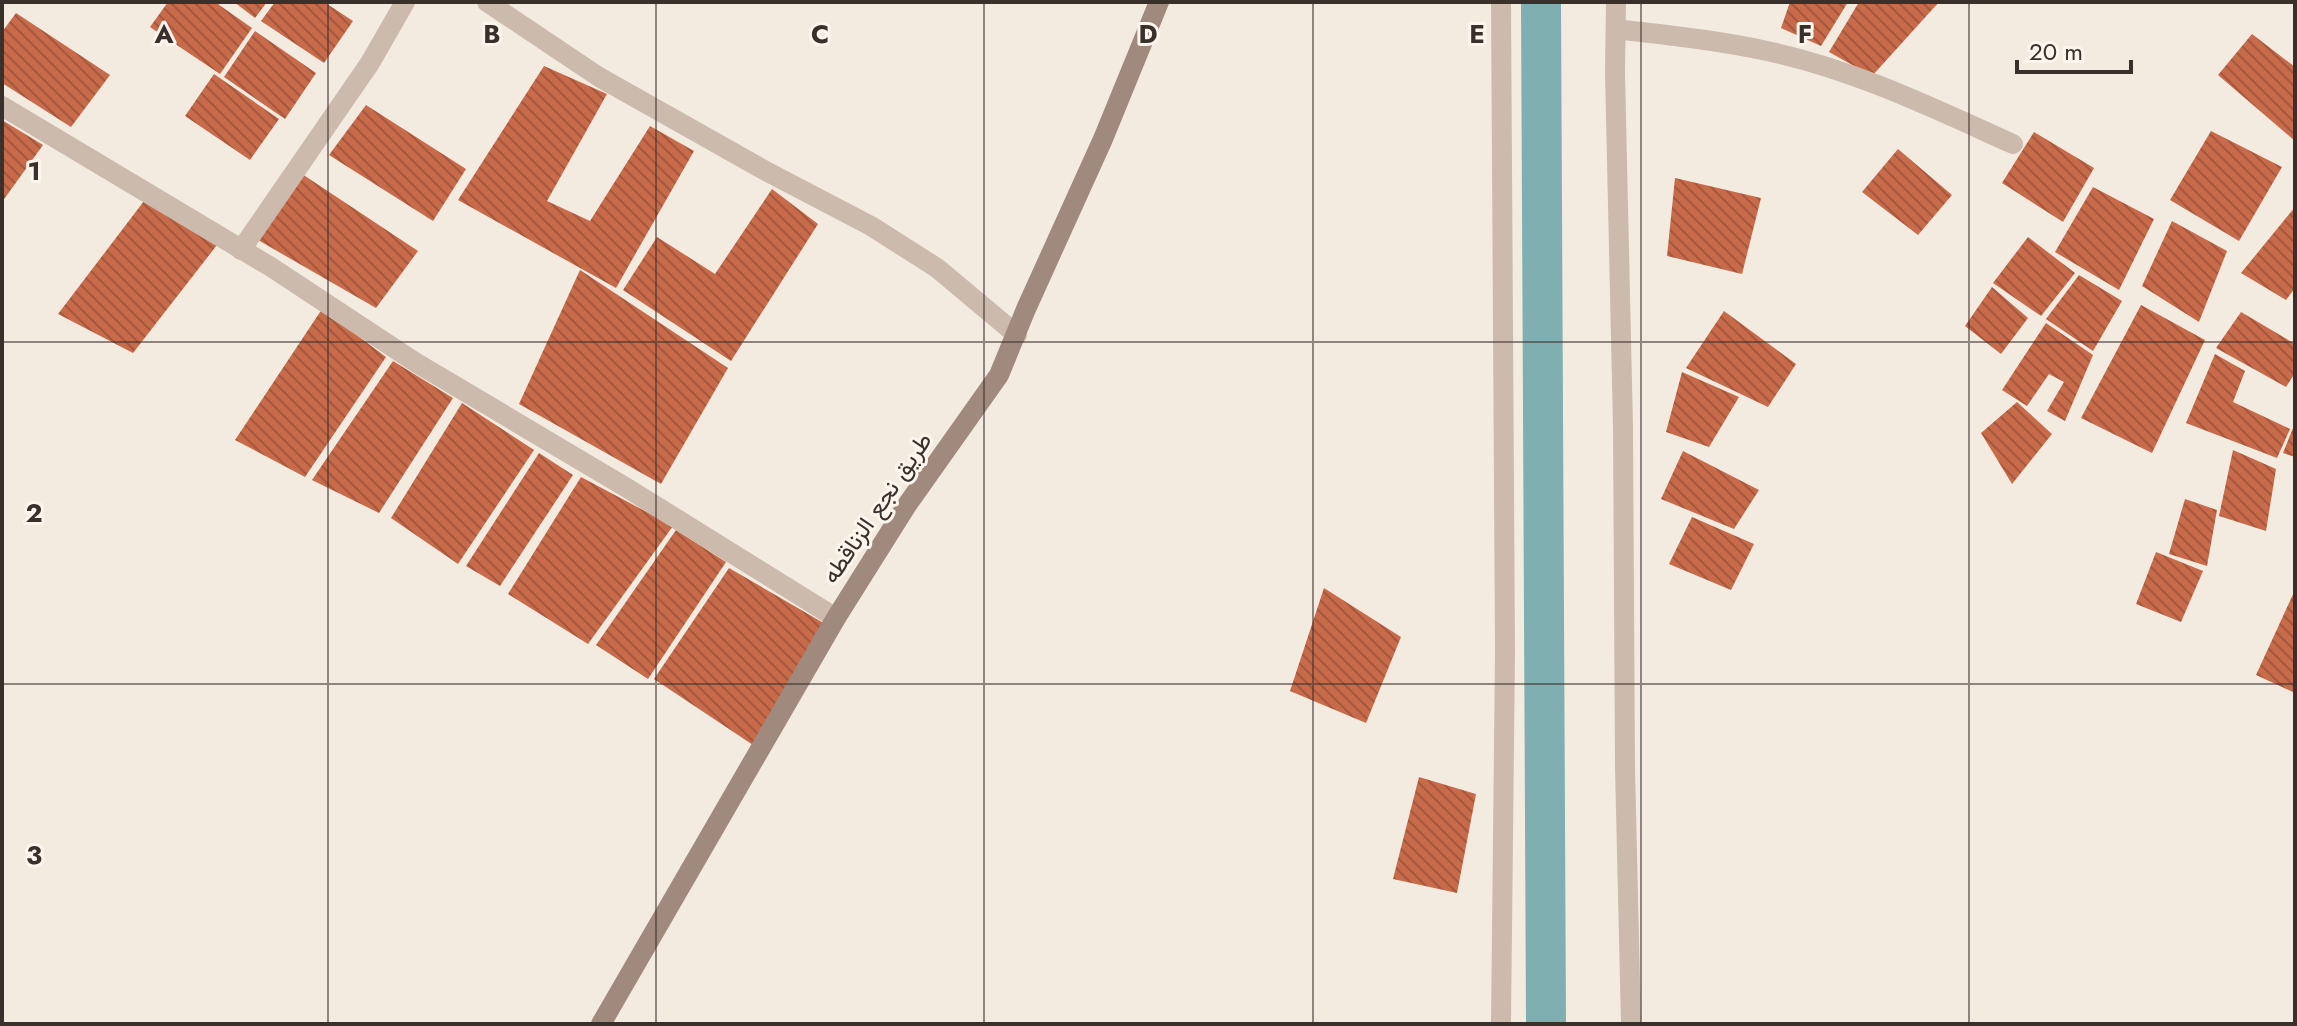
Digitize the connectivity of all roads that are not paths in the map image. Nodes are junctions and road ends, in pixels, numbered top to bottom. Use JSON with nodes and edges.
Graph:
{"nodes":[{"id":1,"x":405,"y":2,"type":"edge"},
{"id":2,"x":487,"y":2,"type":"edge"},
{"id":3,"x":1159,"y":2,"type":"edge"},
{"id":4,"x":1501,"y":2,"type":"edge"},
{"id":5,"x":1616,"y":2,"type":"edge"},
{"id":6,"x":1616,"y":29,"type":"junction"},
{"id":7,"x":2,"y":106,"type":"edge"},
{"id":8,"x":2013,"y":144,"type":"dead end"},
{"id":9,"x":241,"y":250,"type":"junction"},
{"id":10,"x":1017,"y":335,"type":"junction"},
{"id":11,"x":836,"y":618,"type":"junction"},
{"id":12,"x":601,"y":1024,"type":"edge"},
{"id":13,"x":1501,"y":1024,"type":"edge"},
{"id":14,"x":1631,"y":1024,"type":"edge"}],
"edges":[{"from":1,"to":9,"type":"street"},
{"from":2,"to":10,"type":"street"},
{"from":3,"to":10,"type":"street","name":"طريق نجع الزناقطه"},
{"from":4,"to":13,"type":"street"},
{"from":5,"to":6,"type":"street"},
{"from":6,"to":8,"type":"street"},
{"from":6,"to":14,"type":"street"},
{"from":7,"to":9,"type":"street"},
{"from":9,"to":11,"type":"street"},
{"from":10,"to":11,"type":"street","name":"طريق نجع الزناقطه"},
{"from":11,"to":12,"type":"street","name":"طريق نجع الزناقطه"}]}
